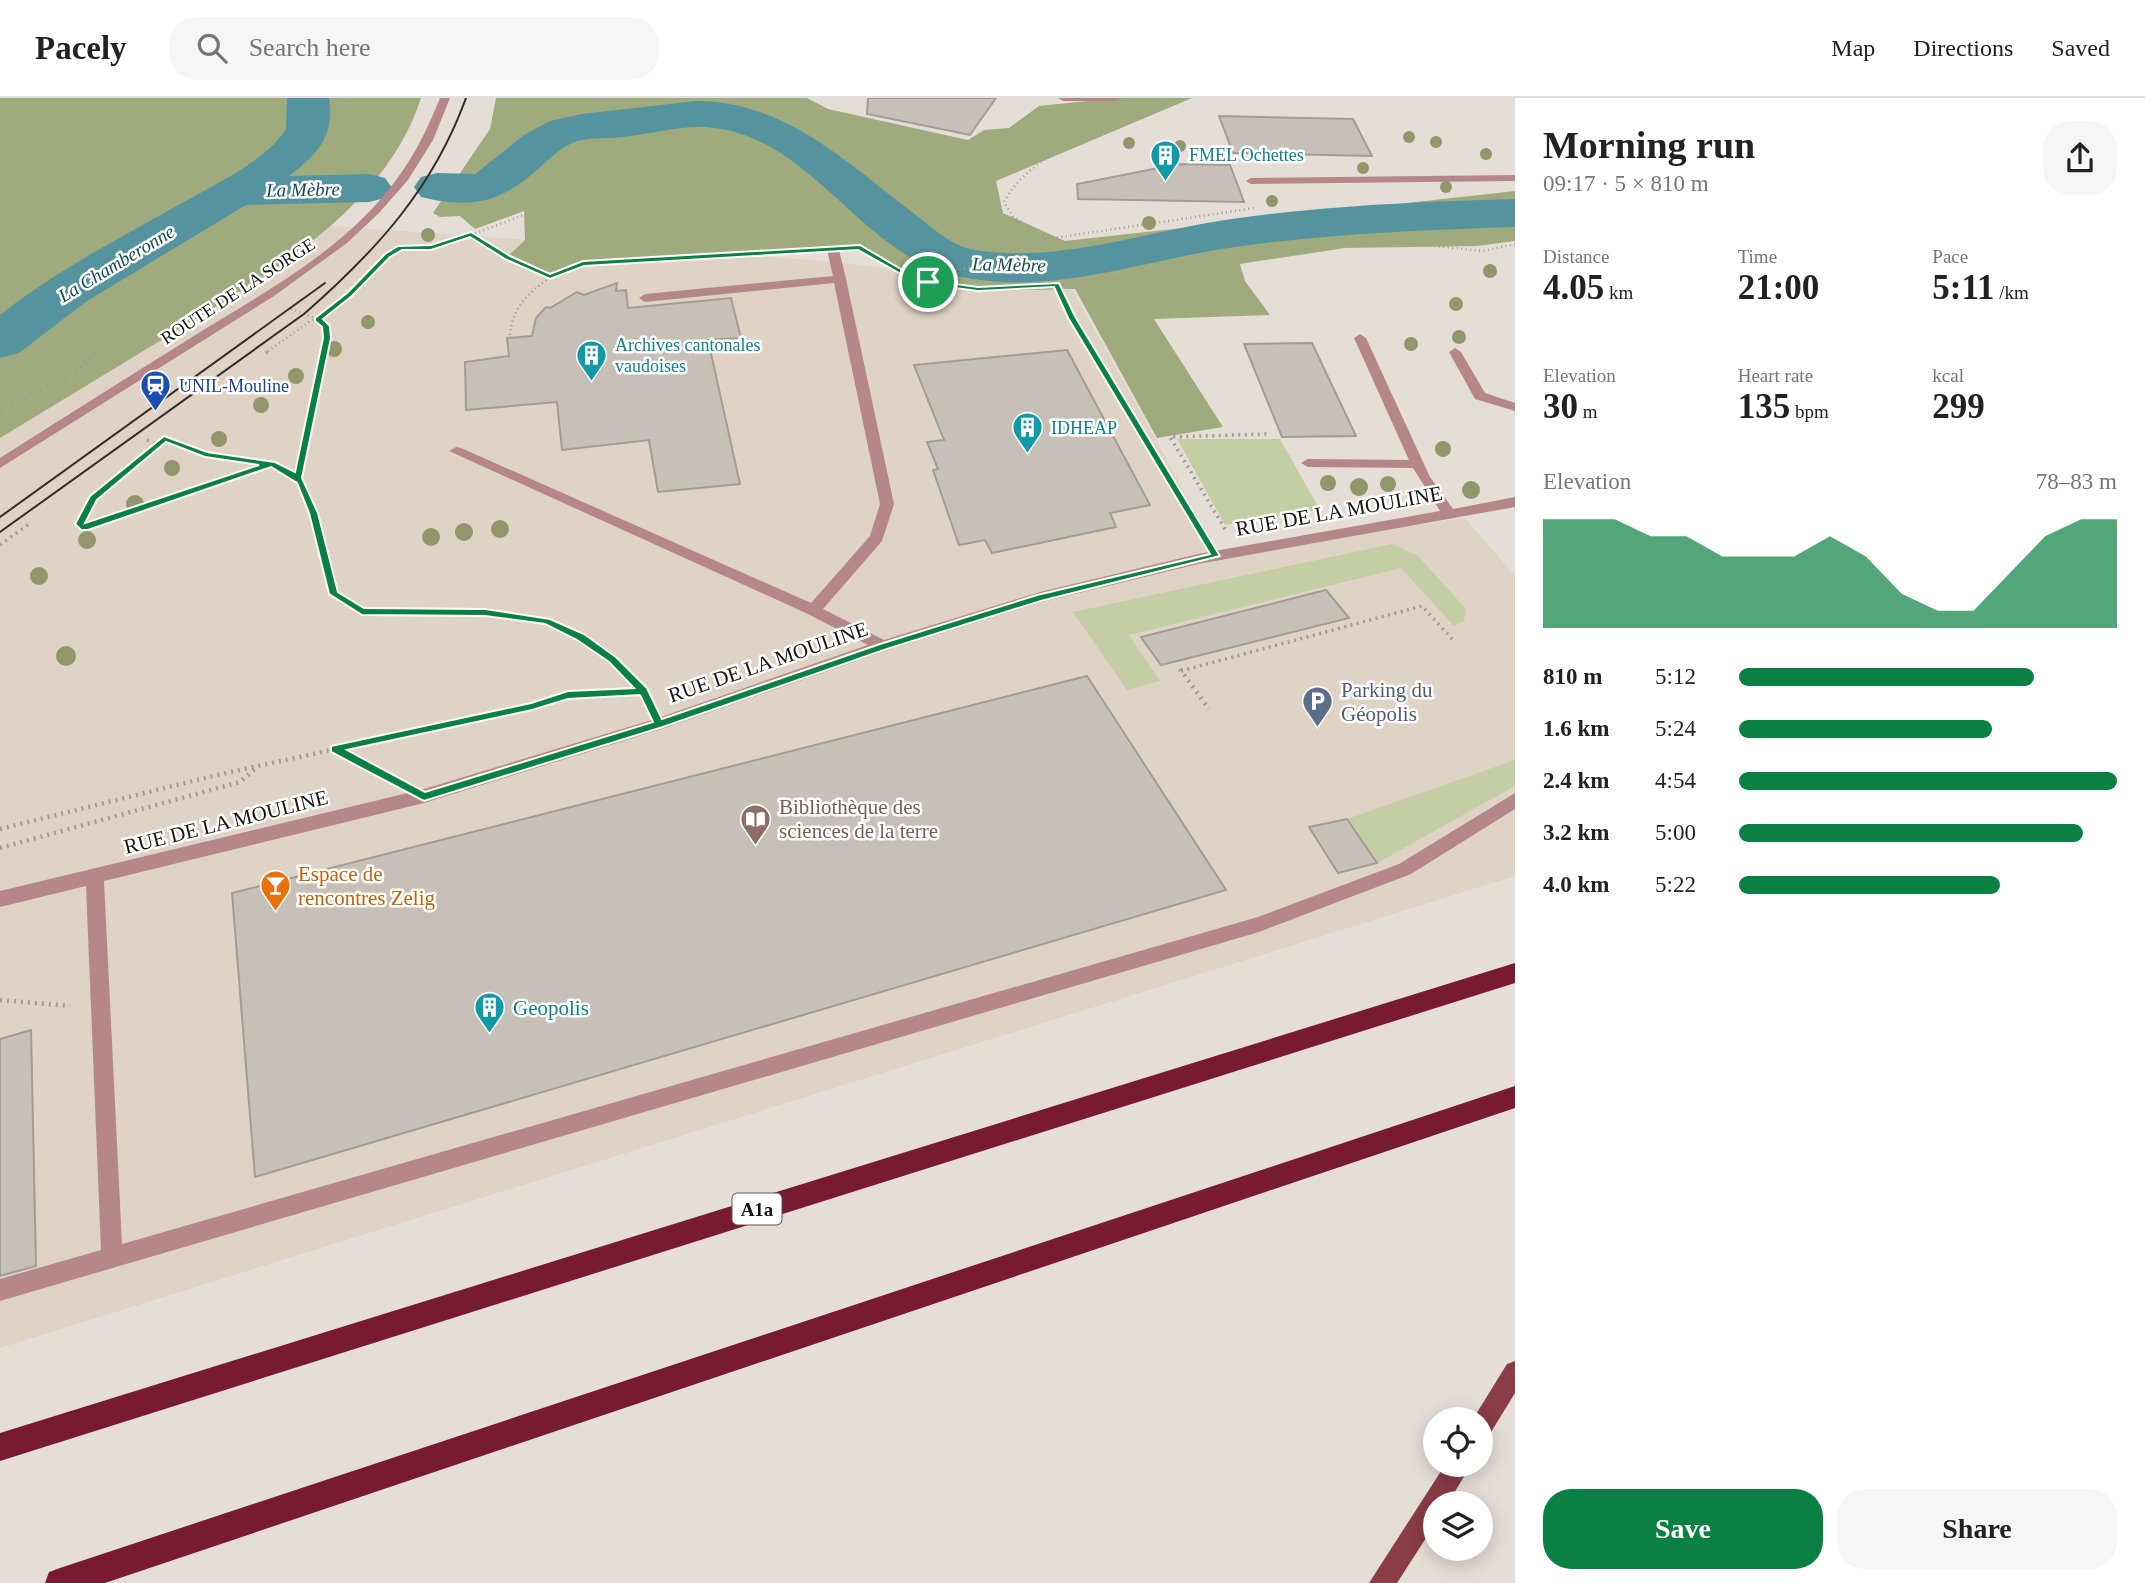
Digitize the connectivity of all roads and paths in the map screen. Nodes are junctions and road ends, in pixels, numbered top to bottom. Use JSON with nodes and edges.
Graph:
{"nodes":[{"id":1,"x":346,"y":98,"type":"edge"},
{"id":2,"x":445,"y":98,"type":"edge"},
{"id":3,"x":1063,"y":98,"type":"edge"},
{"id":4,"x":1117,"y":98,"type":"edge"},
{"id":5,"x":1182,"y":98,"type":"edge"},
{"id":6,"x":1135,"y":117,"type":"dead end"},
{"id":7,"x":1122,"y":122,"type":"dead end"},
{"id":8,"x":316,"y":167,"type":"junction"},
{"id":9,"x":384,"y":175,"type":"dead end"},
{"id":10,"x":1515,"y":178,"type":"edge"},
{"id":11,"x":1251,"y":181,"type":"joint"},
{"id":12,"x":825,"y":226,"type":"dead end"},
{"id":13,"x":273,"y":228,"type":"junction"},
{"id":14,"x":471,"y":235,"type":"junction"},
{"id":15,"x":1048,"y":239,"type":"junction"},
{"id":16,"x":1515,"y":244,"type":"edge"},
{"id":17,"x":833,"y":250,"type":"junction"},
{"id":18,"x":296,"y":257,"type":"dead end"},
{"id":19,"x":550,"y":277,"type":"junction"},
{"id":20,"x":840,"y":279,"type":"junction"},
{"id":21,"x":928,"y":282,"type":"junction"},
{"id":22,"x":1057,"y":285,"type":"junction"},
{"id":23,"x":645,"y":298,"type":"dead end"},
{"id":24,"x":318,"y":319,"type":"junction"},
{"id":25,"x":510,"y":335,"type":"dead end"},
{"id":26,"x":1360,"y":338,"type":"dead end"},
{"id":27,"x":1455,"y":352,"type":"dead end"},
{"id":28,"x":265,"y":353,"type":"dead end"},
{"id":29,"x":1515,"y":407,"type":"edge"},
{"id":30,"x":0,"y":410,"type":"edge"},
{"id":31,"x":1268,"y":434,"type":"dead end"},
{"id":32,"x":147,"y":440,"type":"dead end"},
{"id":33,"x":156,"y":444,"type":"junction"},
{"id":34,"x":456,"y":451,"type":"dead end"},
{"id":35,"x":1308,"y":463,"type":"dead end"},
{"id":36,"x":0,"y":464,"type":"edge"},
{"id":37,"x":271,"y":464,"type":"junction"},
{"id":38,"x":1418,"y":464,"type":"junction"},
{"id":39,"x":298,"y":477,"type":"junction"},
{"id":40,"x":1515,"y":502,"type":"edge"},
{"id":41,"x":1450,"y":515,"type":"junction"},
{"id":42,"x":29,"y":524,"type":"dead end"},
{"id":43,"x":0,"y":545,"type":"edge"},
{"id":44,"x":1243,"y":551,"type":"junction"},
{"id":45,"x":1215,"y":556,"type":"junction"},
{"id":46,"x":813,"y":610,"type":"junction"},
{"id":47,"x":1453,"y":640,"type":"dead end"},
{"id":48,"x":883,"y":646,"type":"junction"},
{"id":49,"x":643,"y":691,"type":"junction"},
{"id":50,"x":1209,"y":709,"type":"dead end"},
{"id":51,"x":659,"y":724,"type":"junction"},
{"id":52,"x":335,"y":749,"type":"junction"},
{"id":53,"x":258,"y":766,"type":"junction"},
{"id":54,"x":424,"y":796,"type":"junction"},
{"id":55,"x":1515,"y":800,"type":"edge"},
{"id":56,"x":0,"y":829,"type":"edge"},
{"id":57,"x":0,"y":848,"type":"edge"},
{"id":58,"x":94,"y":878,"type":"junction"},
{"id":59,"x":0,"y":899,"type":"edge"},
{"id":60,"x":1515,"y":973,"type":"edge"},
{"id":61,"x":0,"y":1000,"type":"edge"},
{"id":62,"x":44,"y":1004,"type":"dead end"},
{"id":63,"x":1515,"y":1097,"type":"edge"},
{"id":64,"x":112,"y":1258,"type":"junction"},
{"id":65,"x":0,"y":1290,"type":"edge"},
{"id":66,"x":1515,"y":1372,"type":"edge"},
{"id":67,"x":1493,"y":1408,"type":"edge"},
{"id":68,"x":0,"y":1447,"type":"edge"},
{"id":69,"x":1451,"y":1477,"type":"edge"},
{"id":70,"x":60,"y":1583,"type":"edge"},
{"id":71,"x":1382,"y":1583,"type":"edge"}],
"edges":[{"from":1,"to":8,"type":"path"},
{"from":2,"to":36,"type":"street","name":"ROUTE DE LA SORGE"},
{"from":3,"to":4,"type":"street"},
{"from":5,"to":6,"type":"path"},
{"from":7,"to":15,"type":"path"},
{"from":8,"to":9,"type":"path"},
{"from":8,"to":13,"type":"path"},
{"from":10,"to":11,"type":"street"},
{"from":11,"to":15,"type":"path"},
{"from":12,"to":14,"type":"path"},
{"from":13,"to":18,"type":"path"},
{"from":13,"to":30,"type":"path"},
{"from":14,"to":19,"type":"path"},
{"from":14,"to":24,"type":"path"},
{"from":15,"to":21,"type":"path"},
{"from":16,"to":22,"type":"path"},
{"from":17,"to":19,"type":"path"},
{"from":17,"to":20,"type":"street"},
{"from":17,"to":21,"type":"path"},
{"from":19,"to":25,"type":"path"},
{"from":20,"to":23,"type":"street"},
{"from":20,"to":46,"type":"street"},
{"from":21,"to":22,"type":"path"},
{"from":22,"to":45,"type":"path"},
{"from":24,"to":28,"type":"path"},
{"from":24,"to":39,"type":"path"},
{"from":26,"to":38,"type":"street"},
{"from":27,"to":29,"type":"street"},
{"from":31,"to":44,"type":"path"},
{"from":32,"to":33,"type":"path"},
{"from":33,"to":37,"type":"path"},
{"from":33,"to":37,"type":"path"},
{"from":34,"to":46,"type":"street"},
{"from":35,"to":38,"type":"street"},
{"from":37,"to":39,"type":"path"},
{"from":38,"to":41,"type":"street"},
{"from":39,"to":49,"type":"path"},
{"from":40,"to":41,"type":"street","name":"RUE DE LA MOULINE"},
{"from":41,"to":44,"type":"street","name":"RUE DE LA MOULINE"},
{"from":42,"to":43,"type":"path"},
{"from":44,"to":45,"type":"street","name":"RUE DE LA MOULINE"},
{"from":45,"to":48,"type":"street","name":"RUE DE LA MOULINE"},
{"from":46,"to":48,"type":"street"},
{"from":47,"to":50,"type":"path"},
{"from":48,"to":51,"type":"street","name":"RUE DE LA MOULINE"},
{"from":49,"to":51,"type":"path"},
{"from":49,"to":52,"type":"path"},
{"from":51,"to":54,"type":"street","name":"RUE DE LA MOULINE"},
{"from":52,"to":53,"type":"path"},
{"from":52,"to":54,"type":"path"},
{"from":53,"to":56,"type":"path"},
{"from":53,"to":57,"type":"path"},
{"from":54,"to":58,"type":"street","name":"RUE DE LA MOULINE"},
{"from":55,"to":64,"type":"street"},
{"from":58,"to":59,"type":"street","name":"RUE DE LA MOULINE"},
{"from":58,"to":64,"type":"street"},
{"from":60,"to":68,"type":"highway","number":"A1a"},
{"from":61,"to":62,"type":"path"},
{"from":63,"to":70,"type":"highway"},
{"from":64,"to":65,"type":"street"},
{"from":66,"to":67,"type":"main road"},
{"from":69,"to":71,"type":"main road"}]}
